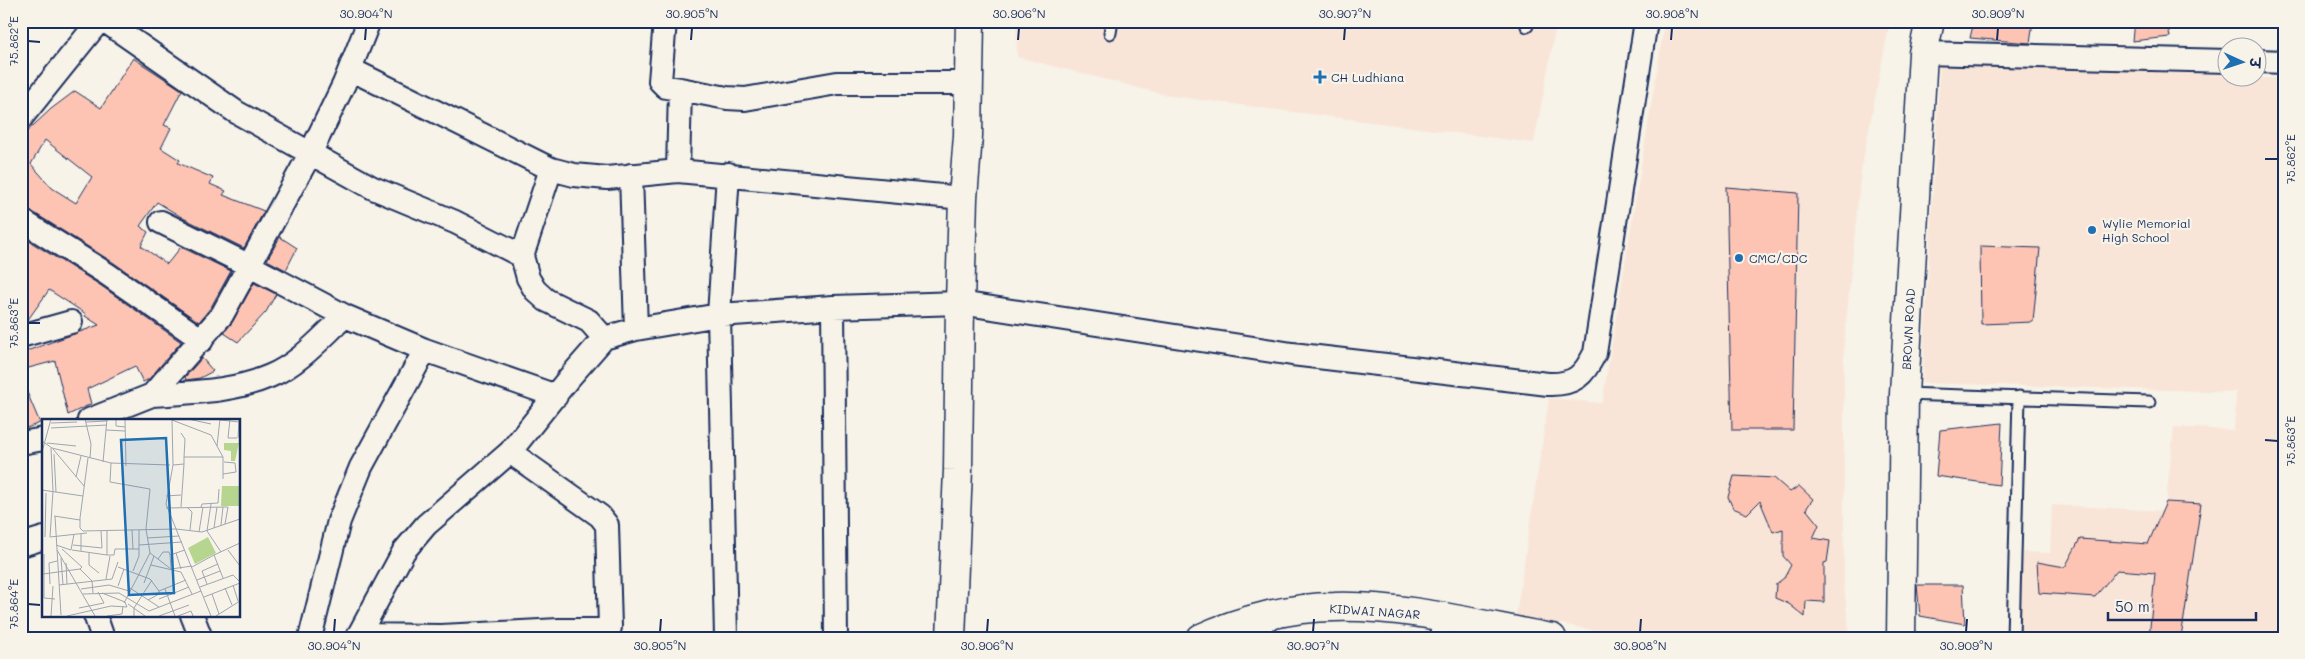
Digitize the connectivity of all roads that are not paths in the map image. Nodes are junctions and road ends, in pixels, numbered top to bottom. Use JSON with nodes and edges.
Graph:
{"nodes":[{"id":1,"x":99,"y":21,"type":"edge"},
{"id":2,"x":105,"y":21,"type":"edge"},
{"id":3,"x":369,"y":21,"type":"edge"},
{"id":4,"x":665,"y":21,"type":"edge"},
{"id":5,"x":970,"y":21,"type":"edge"},
{"id":6,"x":1646,"y":21,"type":"edge"},
{"id":7,"x":1930,"y":21,"type":"edge"},
{"id":8,"x":1923,"y":53,"type":"junction"},
{"id":9,"x":2218,"y":61,"type":"edge"},
{"id":10,"x":2268,"y":61,"type":"edge"},
{"id":11,"x":2284,"y":62,"type":"edge"},
{"id":12,"x":350,"y":69,"type":"junction"},
{"id":13,"x":969,"y":83,"type":"junction"},
{"id":14,"x":680,"y":89,"type":"junction"},
{"id":15,"x":21,"y":118,"type":"edge"},
{"id":16,"x":310,"y":154,"type":"junction"},
{"id":17,"x":552,"y":169,"type":"junction"},
{"id":18,"x":678,"y":170,"type":"junction"},
{"id":19,"x":728,"y":174,"type":"junction"},
{"id":20,"x":632,"y":175,"type":"junction"},
{"id":21,"x":963,"y":198,"type":"junction"},
{"id":22,"x":21,"y":220,"type":"edge"},
{"id":23,"x":161,"y":222,"type":"dead end"},
{"id":24,"x":522,"y":256,"type":"junction"},
{"id":25,"x":250,"y":266,"type":"junction"},
{"id":26,"x":960,"y":303,"type":"junction"},
{"id":27,"x":833,"y":307,"type":"junction"},
{"id":28,"x":719,"y":314,"type":"junction"},
{"id":29,"x":345,"y":316,"type":"junction"},
{"id":30,"x":71,"y":322,"type":"dead end"},
{"id":31,"x":636,"y":329,"type":"junction"},
{"id":32,"x":21,"y":336,"type":"edge"},
{"id":33,"x":604,"y":338,"type":"junction"},
{"id":34,"x":202,"y":340,"type":"junction"},
{"id":35,"x":425,"y":350,"type":"junction"},
{"id":36,"x":1904,"y":394,"type":"junction"},
{"id":37,"x":152,"y":395,"type":"junction"},
{"id":38,"x":556,"y":396,"type":"junction"},
{"id":39,"x":2019,"y":397,"type":"junction"},
{"id":40,"x":2149,"y":402,"type":"dead end"},
{"id":41,"x":92,"y":419,"type":"edge"},
{"id":42,"x":510,"y":452,"type":"junction"},
{"id":43,"x":42,"y":539,"type":"edge"},
{"id":44,"x":21,"y":545,"type":"edge"},
{"id":45,"x":95,"y":616,"type":"edge"},
{"id":46,"x":192,"y":616,"type":"edge"},
{"id":47,"x":1442,"y":627,"type":"edge"},
{"id":48,"x":1261,"y":628,"type":"edge"},
{"id":49,"x":560,"y":634,"type":"edge"},
{"id":50,"x":357,"y":636,"type":"edge"},
{"id":51,"x":102,"y":638,"type":"edge"},
{"id":52,"x":201,"y":638,"type":"edge"},
{"id":53,"x":310,"y":638,"type":"edge"},
{"id":54,"x":726,"y":638,"type":"edge"},
{"id":55,"x":836,"y":638,"type":"edge"},
{"id":56,"x":951,"y":638,"type":"edge"},
{"id":57,"x":1201,"y":638,"type":"edge"},
{"id":58,"x":1552,"y":638,"type":"edge"},
{"id":59,"x":1901,"y":638,"type":"edge"},
{"id":60,"x":2013,"y":638,"type":"edge"}],
"edges":[{"from":1,"to":15,"type":"street"},
{"from":2,"to":16,"type":"street"},
{"from":3,"to":12,"type":"street"},
{"from":4,"to":14,"type":"street"},
{"from":5,"to":13,"type":"street"},
{"from":6,"to":26,"type":"street"},
{"from":7,"to":8,"type":"street","name":"BROWN ROAD"},
{"from":8,"to":9,"type":"street"},
{"from":8,"to":36,"type":"street","name":"BROWN ROAD"},
{"from":10,"to":11,"type":"street"},
{"from":12,"to":16,"type":"street"},
{"from":12,"to":17,"type":"street"},
{"from":13,"to":14,"type":"street"},
{"from":13,"to":21,"type":"street"},
{"from":14,"to":18,"type":"street"},
{"from":16,"to":24,"type":"street"},
{"from":16,"to":25,"type":"street"},
{"from":17,"to":20,"type":"street"},
{"from":17,"to":24,"type":"street"},
{"from":18,"to":19,"type":"street"},
{"from":18,"to":20,"type":"street"},
{"from":19,"to":21,"type":"street"},
{"from":19,"to":28,"type":"street"},
{"from":20,"to":31,"type":"street"},
{"from":21,"to":26,"type":"street"},
{"from":22,"to":34,"type":"street"},
{"from":23,"to":25,"type":"street"},
{"from":24,"to":33,"type":"street"},
{"from":25,"to":29,"type":"street"},
{"from":25,"to":34,"type":"street"},
{"from":26,"to":27,"type":"street"},
{"from":26,"to":56,"type":"street"},
{"from":27,"to":28,"type":"street"},
{"from":27,"to":55,"type":"street"},
{"from":28,"to":31,"type":"street"},
{"from":28,"to":54,"type":"street"},
{"from":29,"to":35,"type":"street"},
{"from":29,"to":37,"type":"street"},
{"from":30,"to":32,"type":"street"},
{"from":31,"to":33,"type":"street"},
{"from":33,"to":38,"type":"street"},
{"from":34,"to":37,"type":"street"},
{"from":35,"to":38,"type":"street"},
{"from":35,"to":53,"type":"street"},
{"from":36,"to":39,"type":"lane"},
{"from":36,"to":59,"type":"street","name":"BROWN ROAD"},
{"from":37,"to":41,"type":"street"},
{"from":38,"to":42,"type":"street"},
{"from":39,"to":40,"type":"lane"},
{"from":39,"to":60,"type":"lane"},
{"from":42,"to":49,"type":"street"},
{"from":42,"to":50,"type":"street"},
{"from":43,"to":44,"type":"street"},
{"from":45,"to":51,"type":"street"},
{"from":46,"to":52,"type":"street"},
{"from":47,"to":48,"type":"street","name":"KIDWAI NAGAR"},
{"from":47,"to":58,"type":"street","name":"KIDWAI NAGAR"},
{"from":48,"to":57,"type":"street","name":"KIDWAI NAGAR"},
{"from":49,"to":50,"type":"street"}]}
